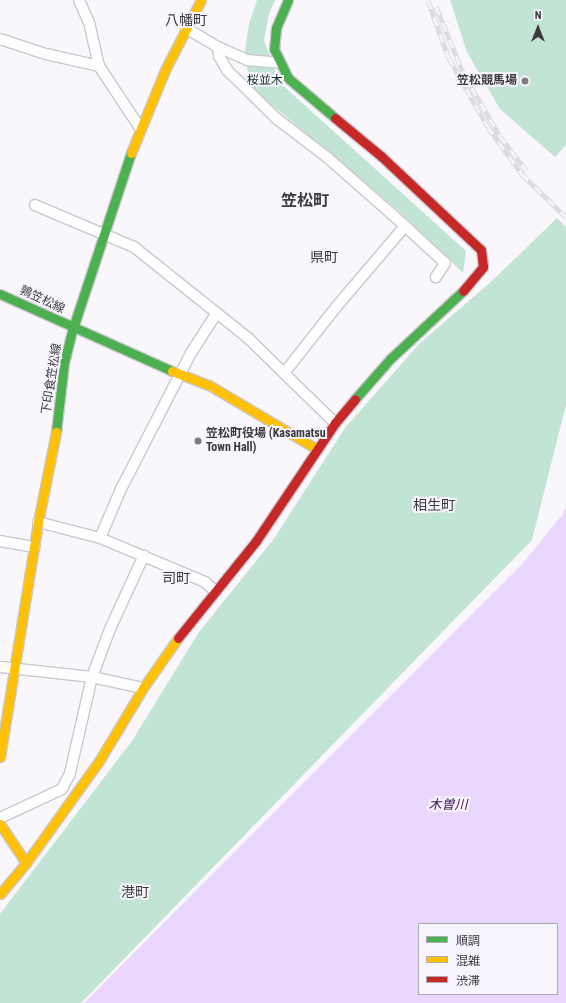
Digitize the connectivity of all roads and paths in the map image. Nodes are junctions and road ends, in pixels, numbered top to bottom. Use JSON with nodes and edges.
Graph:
{"nodes":[{"id":1,"x":79,"y":0,"type":"edge"},
{"id":2,"x":201,"y":0,"type":"edge"},
{"id":3,"x":288,"y":0,"type":"edge"},
{"id":4,"x":186,"y":28,"type":"junction"},
{"id":5,"x":0,"y":39,"type":"edge"},
{"id":6,"x":218,"y":47,"type":"junction"},
{"id":7,"x":279,"y":63,"type":"junction"},
{"id":8,"x":99,"y":66,"type":"junction"},
{"id":9,"x":140,"y":128,"type":"junction"},
{"id":10,"x":35,"y":205,"type":"dead end"},
{"id":11,"x":405,"y":226,"type":"junction"},
{"id":12,"x":104,"y":233,"type":"junction"},
{"id":13,"x":436,"y":277,"type":"dead end"},
{"id":14,"x":0,"y":294,"type":"edge"},
{"id":15,"x":216,"y":314,"type":"junction"},
{"id":16,"x":73,"y":328,"type":"junction"},
{"id":17,"x":285,"y":372,"type":"junction"},
{"id":18,"x":182,"y":373,"type":"junction"},
{"id":19,"x":336,"y":423,"type":"junction"},
{"id":20,"x":318,"y":449,"type":"junction"},
{"id":21,"x":38,"y":522,"type":"junction"},
{"id":22,"x":100,"y":538,"type":"junction"},
{"id":23,"x":0,"y":541,"type":"edge"},
{"id":24,"x":34,"y":547,"type":"junction"},
{"id":25,"x":144,"y":555,"type":"junction"},
{"id":26,"x":215,"y":591,"type":"junction"},
{"id":27,"x":0,"y":667,"type":"edge"},
{"id":28,"x":16,"y":670,"type":"junction"},
{"id":29,"x":92,"y":677,"type":"junction"},
{"id":30,"x":143,"y":688,"type":"junction"},
{"id":31,"x":0,"y":757,"type":"edge"},
{"id":32,"x":0,"y":818,"type":"edge"},
{"id":33,"x":0,"y":824,"type":"edge"},
{"id":34,"x":26,"y":863,"type":"junction"},
{"id":35,"x":0,"y":894,"type":"edge"}],
"edges":[{"from":1,"to":8,"type":"street"},
{"from":2,"to":4,"type":"street","name":"下印食笠松線"},
{"from":3,"to":7,"type":"street"},
{"from":4,"to":6,"type":"street"},
{"from":4,"to":9,"type":"street","name":"下印食笠松線"},
{"from":5,"to":8,"type":"street"},
{"from":6,"to":7,"type":"street"},
{"from":6,"to":11,"type":"street"},
{"from":7,"to":19,"type":"street"},
{"from":8,"to":9,"type":"street"},
{"from":9,"to":12,"type":"street","name":"下印食笠松線"},
{"from":10,"to":12,"type":"street"},
{"from":11,"to":13,"type":"street"},
{"from":11,"to":17,"type":"street"},
{"from":12,"to":15,"type":"street"},
{"from":12,"to":16,"type":"street","name":"下印食笠松線"},
{"from":14,"to":16,"type":"street","name":"鶉笠松線"},
{"from":15,"to":17,"type":"street"},
{"from":15,"to":18,"type":"street"},
{"from":16,"to":18,"type":"street","name":"鶉笠松線"},
{"from":16,"to":21,"type":"street","name":"下印食笠松線"},
{"from":17,"to":19,"type":"street"},
{"from":18,"to":20,"type":"street","name":"鶉笠松線"},
{"from":18,"to":22,"type":"street"},
{"from":19,"to":20,"type":"street"},
{"from":20,"to":26,"type":"street"},
{"from":21,"to":22,"type":"street"},
{"from":21,"to":24,"type":"street","name":"下印食笠松線"},
{"from":22,"to":25,"type":"street"},
{"from":23,"to":24,"type":"street"},
{"from":24,"to":28,"type":"street","name":"下印食笠松線"},
{"from":25,"to":26,"type":"street"},
{"from":25,"to":29,"type":"street"},
{"from":26,"to":30,"type":"street"},
{"from":27,"to":28,"type":"street"},
{"from":28,"to":29,"type":"street"},
{"from":28,"to":31,"type":"street","name":"下印食笠松線"},
{"from":29,"to":30,"type":"street"},
{"from":29,"to":32,"type":"street"},
{"from":30,"to":34,"type":"street"},
{"from":33,"to":34,"type":"street"},
{"from":34,"to":35,"type":"street"}]}
